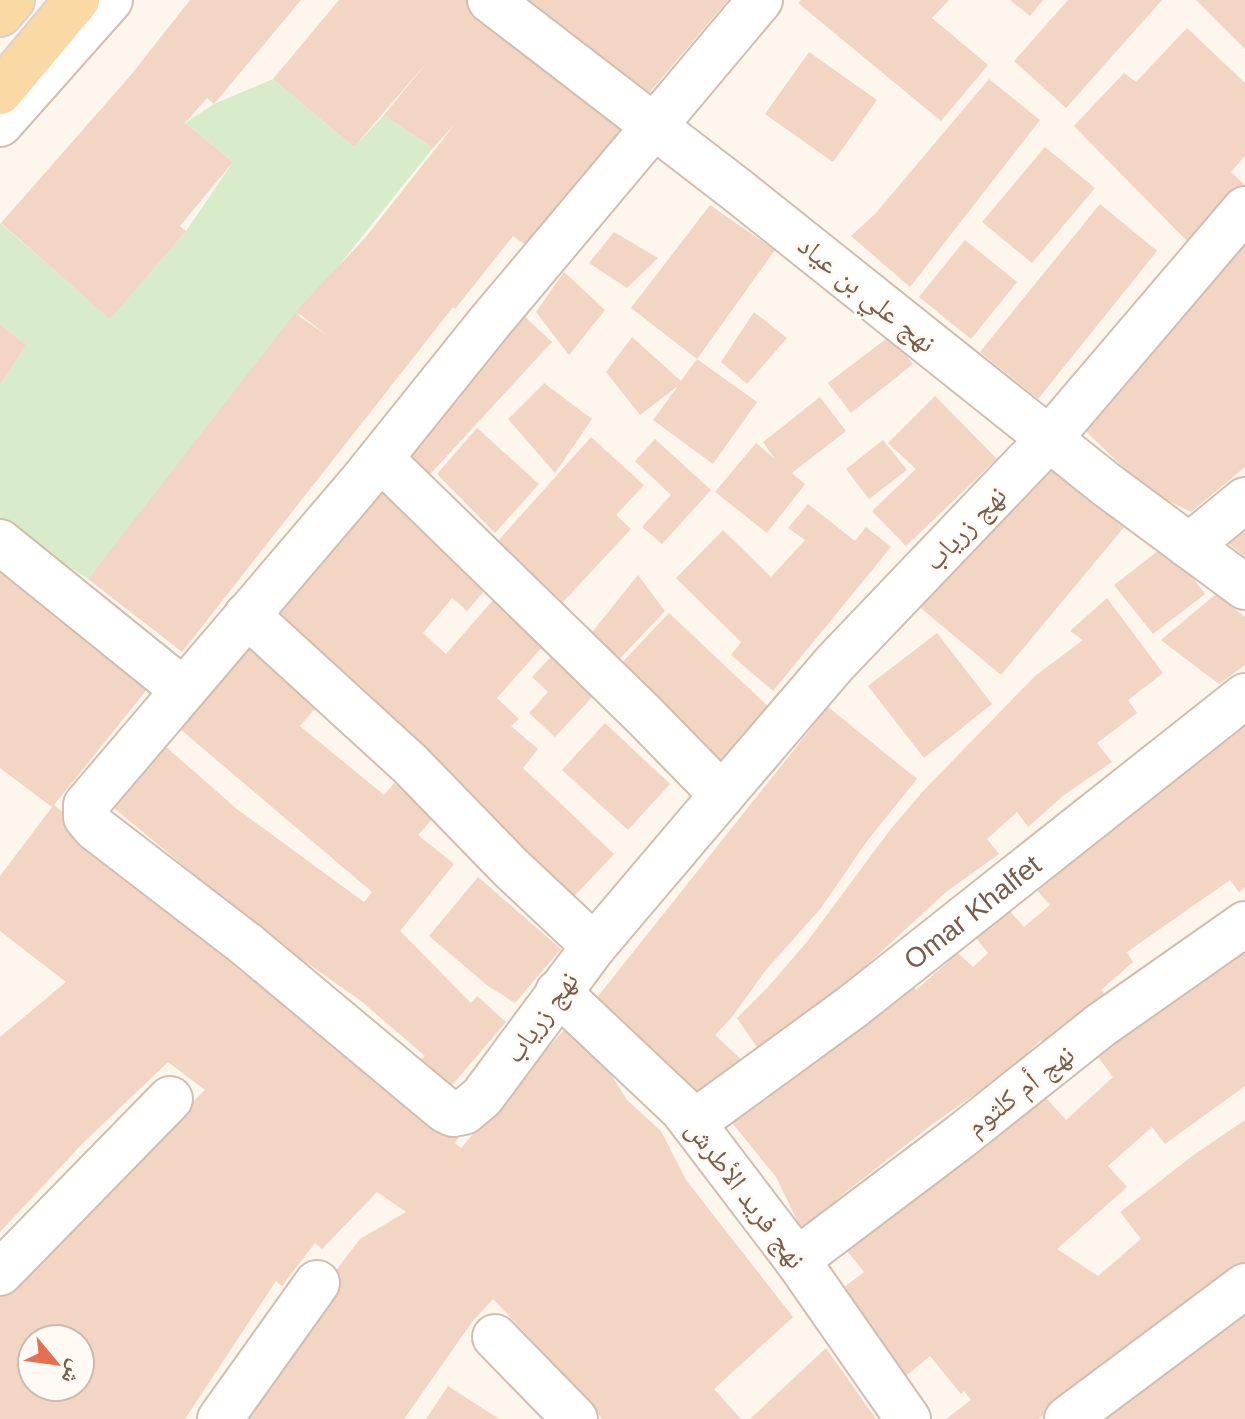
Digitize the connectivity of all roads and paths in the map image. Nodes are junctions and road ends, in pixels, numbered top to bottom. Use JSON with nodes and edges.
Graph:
{"nodes":[{"id":1,"x":12,"y":0,"type":"edge"},
{"id":2,"x":77,"y":0,"type":"edge"},
{"id":3,"x":110,"y":0,"type":"edge"},
{"id":4,"x":490,"y":0,"type":"edge"},
{"id":5,"x":760,"y":0,"type":"edge"},
{"id":6,"x":0,"y":14,"type":"edge"},
{"id":7,"x":0,"y":92,"type":"edge"},
{"id":8,"x":0,"y":124,"type":"edge"},
{"id":9,"x":653,"y":126,"type":"junction"},
{"id":10,"x":1245,"y":209,"type":"edge"},
{"id":11,"x":1049,"y":439,"type":"junction"},
{"id":12,"x":381,"y":459,"type":"junction"},
{"id":13,"x":1245,"y":500,"type":"edge"},
{"id":14,"x":0,"y":542,"type":"edge"},
{"id":15,"x":1189,"y":546,"type":"junction"},
{"id":16,"x":1245,"y":587,"type":"edge"},
{"id":17,"x":247,"y":615,"type":"junction"},
{"id":18,"x":182,"y":689,"type":"junction"},
{"id":19,"x":1245,"y":696,"type":"edge"},
{"id":20,"x":722,"y":795,"type":"junction"},
{"id":21,"x":1245,"y":924,"type":"edge"},
{"id":22,"x":594,"y":946,"type":"junction"},
{"id":23,"x":558,"y":992,"type":"junction"},
{"id":24,"x":170,"y":1099,"type":"dead end"},
{"id":25,"x":693,"y":1123,"type":"junction"},
{"id":26,"x":797,"y":1260,"type":"junction"},
{"id":27,"x":0,"y":1273,"type":"edge"},
{"id":28,"x":317,"y":1283,"type":"dead end"},
{"id":29,"x":1245,"y":1286,"type":"edge"},
{"id":30,"x":495,"y":1337,"type":"dead end"},
{"id":31,"x":570,"y":1417,"type":"edge"},
{"id":32,"x":220,"y":1419,"type":"edge"},
{"id":33,"x":908,"y":1419,"type":"edge"},
{"id":34,"x":1067,"y":1419,"type":"edge"}],
"edges":[{"from":1,"to":6,"type":"main road"},
{"from":2,"to":7,"type":"main road"},
{"from":3,"to":8,"type":"street"},
{"from":4,"to":9,"type":"street","name":"نهج علي بن عياد"},
{"from":5,"to":9,"type":"street"},
{"from":9,"to":11,"type":"street","name":"نهج علي بن عياد"},
{"from":9,"to":12,"type":"street"},
{"from":10,"to":11,"type":"street","name":"نهج زرياب"},
{"from":11,"to":15,"type":"street","name":"نهج علي بن عياد"},
{"from":11,"to":20,"type":"street","name":"نهج زرياب"},
{"from":12,"to":17,"type":"street"},
{"from":12,"to":20,"type":"street"},
{"from":13,"to":15,"type":"street"},
{"from":14,"to":18,"type":"street"},
{"from":15,"to":16,"type":"street","name":"نهج علي بن عياد"},
{"from":17,"to":18,"type":"street"},
{"from":17,"to":22,"type":"street"},
{"from":18,"to":23,"type":"street","name":"نهج زرياب"},
{"from":19,"to":25,"type":"street","name":"Omar Khalfet"},
{"from":20,"to":22,"type":"street","name":"نهج زرياب"},
{"from":21,"to":26,"type":"street","name":"نهج أم كلثوم"},
{"from":22,"to":23,"type":"street","name":"نهج زرياب"},
{"from":23,"to":25,"type":"street","name":"نهج فريد الأطرش"},
{"from":24,"to":27,"type":"street"},
{"from":25,"to":26,"type":"street","name":"نهج فريد الأطرش"},
{"from":26,"to":33,"type":"street","name":"نهج فريد الأطرش"},
{"from":28,"to":32,"type":"street"},
{"from":29,"to":34,"type":"street"},
{"from":30,"to":31,"type":"street"}]}
